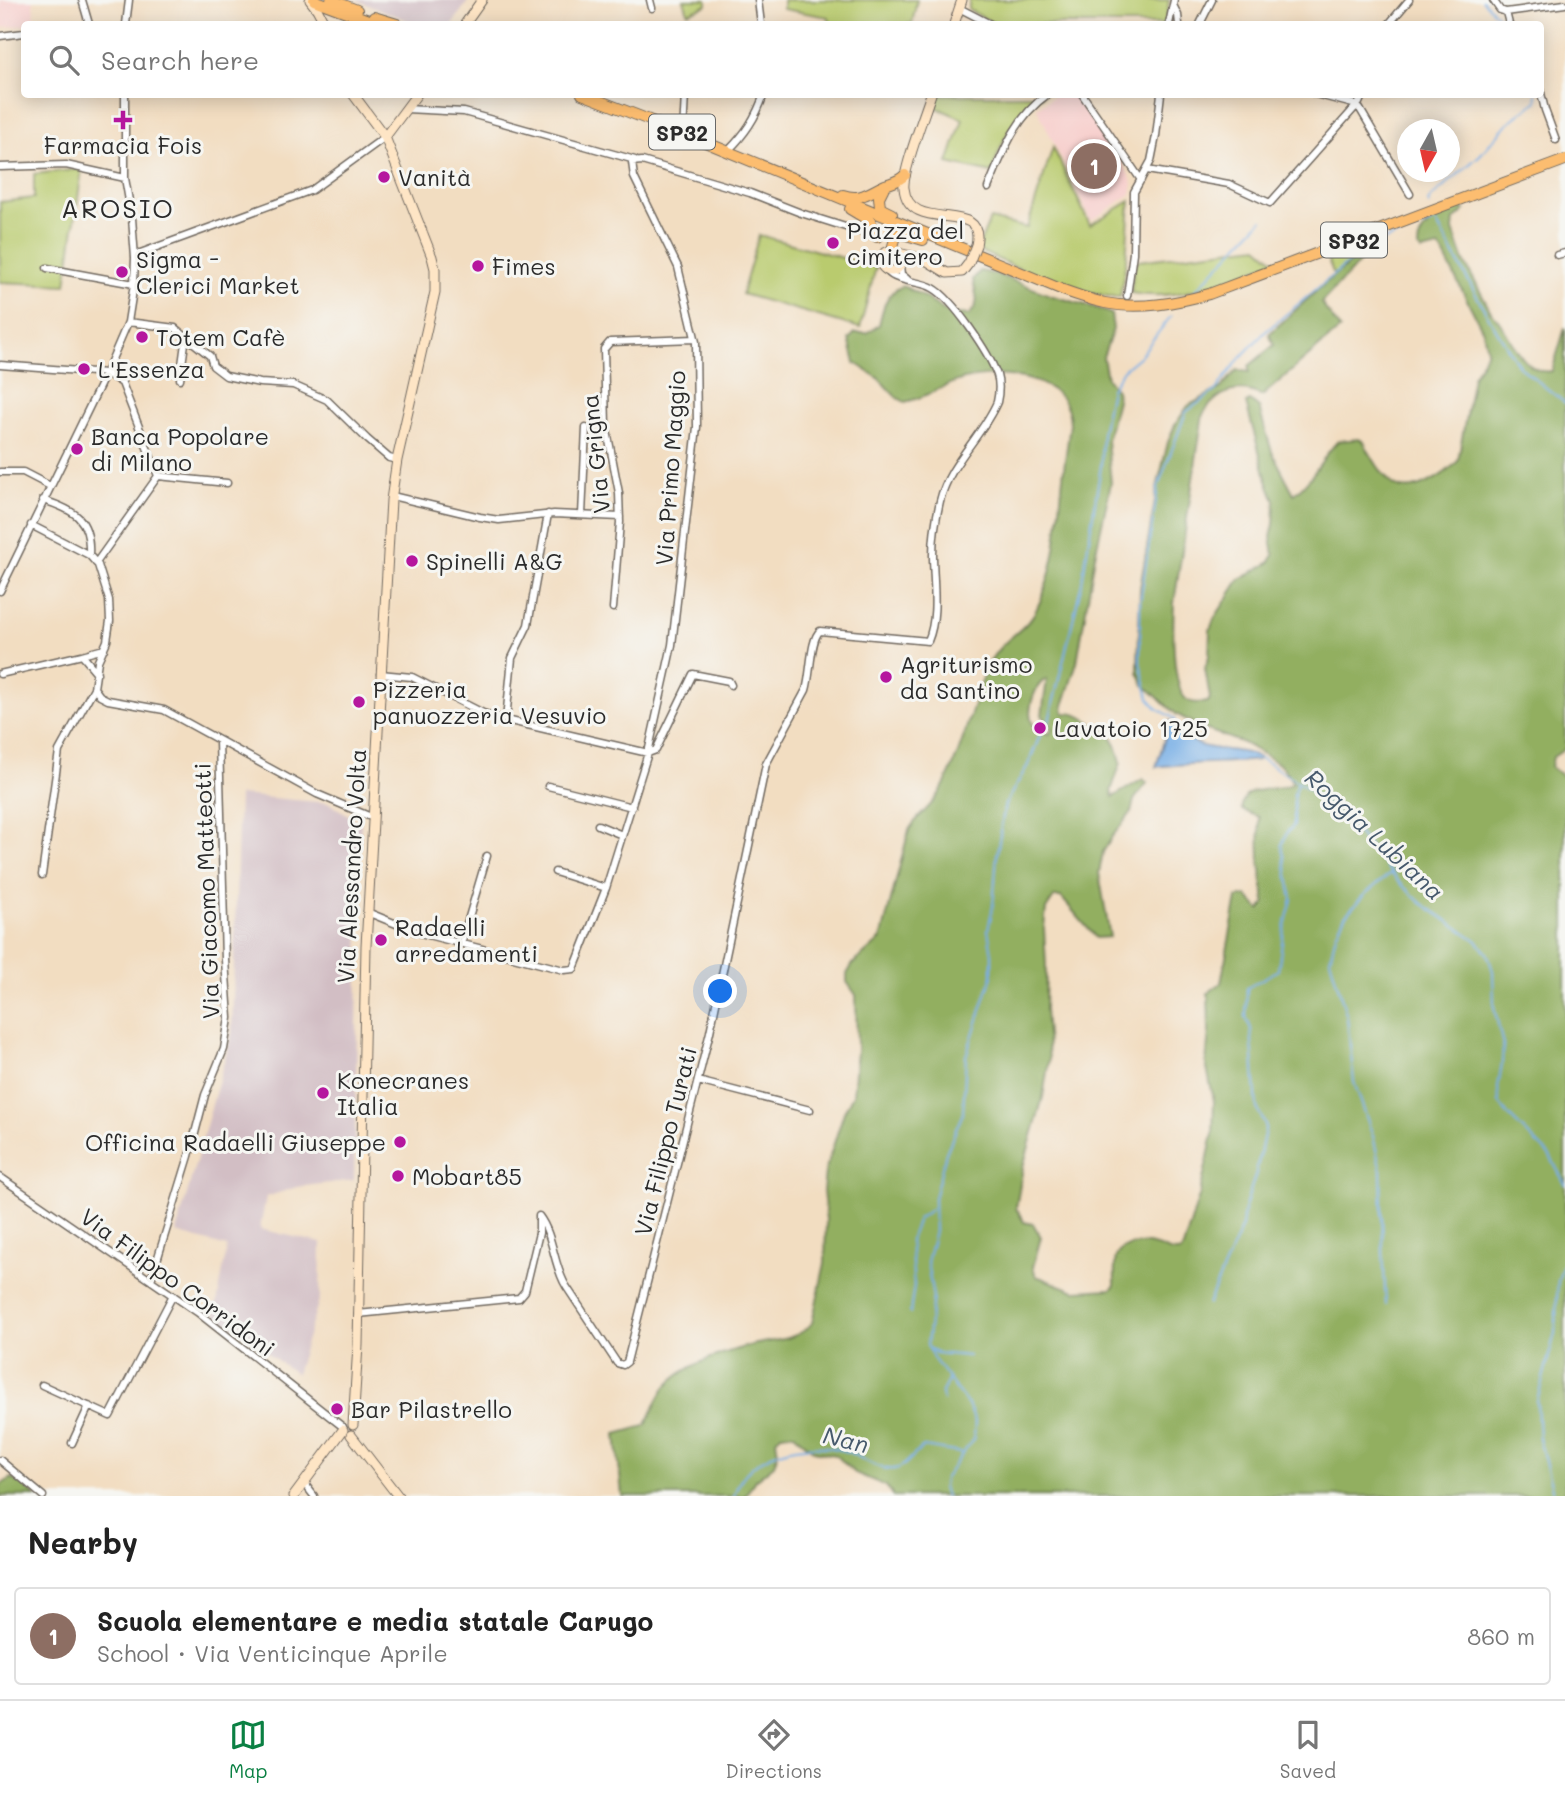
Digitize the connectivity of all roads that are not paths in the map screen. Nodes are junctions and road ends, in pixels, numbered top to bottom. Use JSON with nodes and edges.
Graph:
{"nodes":[{"id":1,"x":82,"y":0,"type":"edge"},
{"id":2,"x":129,"y":0,"type":"edge"},
{"id":3,"x":312,"y":0,"type":"edge"},
{"id":4,"x":331,"y":0,"type":"edge"},
{"id":5,"x":482,"y":0,"type":"edge"},
{"id":6,"x":650,"y":0,"type":"edge"},
{"id":7,"x":758,"y":0,"type":"edge"},
{"id":8,"x":1212,"y":0,"type":"edge"},
{"id":9,"x":1409,"y":0,"type":"edge"},
{"id":10,"x":1493,"y":0,"type":"edge"},
{"id":11,"x":1173,"y":3,"type":"edge"},
{"id":12,"x":961,"y":4,"type":"edge"},
{"id":13,"x":1565,"y":4,"type":"edge"},
{"id":14,"x":343,"y":6,"type":"edge"},
{"id":15,"x":652,"y":8,"type":"dead end"},
{"id":16,"x":1506,"y":12,"type":"junction"},
{"id":17,"x":88,"y":21,"type":"edge"},
{"id":18,"x":126,"y":21,"type":"edge"},
{"id":19,"x":324,"y":21,"type":"edge"},
{"id":20,"x":328,"y":21,"type":"edge"},
{"id":21,"x":373,"y":21,"type":"edge"},
{"id":22,"x":378,"y":21,"type":"edge"},
{"id":23,"x":388,"y":21,"type":"edge"},
{"id":24,"x":469,"y":21,"type":"edge"},
{"id":25,"x":761,"y":21,"type":"edge"},
{"id":26,"x":955,"y":21,"type":"edge"},
{"id":27,"x":986,"y":21,"type":"edge"},
{"id":28,"x":1170,"y":21,"type":"edge"},
{"id":29,"x":1179,"y":21,"type":"edge"},
{"id":30,"x":1202,"y":21,"type":"edge"},
{"id":31,"x":1392,"y":21,"type":"edge"},
{"id":32,"x":1508,"y":21,"type":"edge"},
{"id":33,"x":21,"y":33,"type":"edge"},
{"id":34,"x":0,"y":36,"type":"edge"},
{"id":35,"x":125,"y":98,"type":"edge"},
{"id":36,"x":356,"y":98,"type":"edge"},
{"id":37,"x":414,"y":98,"type":"edge"},
{"id":38,"x":592,"y":98,"type":"edge"},
{"id":39,"x":685,"y":98,"type":"edge"},
{"id":40,"x":763,"y":98,"type":"edge"},
{"id":41,"x":930,"y":98,"type":"edge"},
{"id":42,"x":1043,"y":98,"type":"edge"},
{"id":43,"x":1085,"y":98,"type":"edge"},
{"id":44,"x":1161,"y":98,"type":"edge"},
{"id":45,"x":1329,"y":98,"type":"edge"},
{"id":46,"x":1361,"y":98,"type":"edge"},
{"id":47,"x":1543,"y":98,"type":"edge"},
{"id":48,"x":1357,"y":106,"type":"junction"},
{"id":49,"x":406,"y":108,"type":"junction"},
{"id":50,"x":683,"y":133,"type":"junction"},
{"id":51,"x":385,"y":137,"type":"junction"},
{"id":52,"x":1556,"y":140,"type":"dead end"},
{"id":53,"x":727,"y":151,"type":"junction"},
{"id":54,"x":635,"y":160,"type":"junction"},
{"id":55,"x":1565,"y":160,"type":"edge"},
{"id":56,"x":0,"y":167,"type":"edge"},
{"id":57,"x":1147,"y":170,"type":"junction"},
{"id":58,"x":905,"y":175,"type":"junction"},
{"id":59,"x":125,"y":178,"type":"junction"},
{"id":60,"x":1141,"y":180,"type":"junction"},
{"id":61,"x":885,"y":186,"type":"junction"},
{"id":62,"x":988,"y":188,"type":"dead end"},
{"id":63,"x":826,"y":193,"type":"junction"},
{"id":64,"x":1410,"y":194,"type":"dead end"},
{"id":65,"x":877,"y":237,"type":"junction"},
{"id":66,"x":944,"y":242,"type":"junction"},
{"id":67,"x":963,"y":249,"type":"junction"},
{"id":68,"x":135,"y":255,"type":"junction"},
{"id":69,"x":899,"y":255,"type":"junction"},
{"id":70,"x":881,"y":258,"type":"junction"},
{"id":71,"x":47,"y":268,"type":"dead end"},
{"id":72,"x":887,"y":271,"type":"junction"},
{"id":73,"x":908,"y":280,"type":"junction"},
{"id":74,"x":134,"y":284,"type":"junction"},
{"id":75,"x":1127,"y":296,"type":"dead end"},
{"id":76,"x":128,"y":322,"type":"junction"},
{"id":77,"x":186,"y":336,"type":"junction"},
{"id":78,"x":695,"y":338,"type":"junction"},
{"id":79,"x":0,"y":365,"type":"edge"},
{"id":80,"x":106,"y":373,"type":"junction"},
{"id":81,"x":180,"y":379,"type":"dead end"},
{"id":82,"x":586,"y":428,"type":"dead end"},
{"id":83,"x":397,"y":460,"type":"junction"},
{"id":84,"x":0,"y":472,"type":"edge"},
{"id":85,"x":158,"y":476,"type":"junction"},
{"id":86,"x":227,"y":483,"type":"dead end"},
{"id":87,"x":50,"y":486,"type":"junction"},
{"id":88,"x":392,"y":496,"type":"junction"},
{"id":89,"x":43,"y":500,"type":"junction"},
{"id":90,"x":548,"y":514,"type":"junction"},
{"id":91,"x":582,"y":515,"type":"junction"},
{"id":92,"x":620,"y":517,"type":"junction"},
{"id":93,"x":31,"y":525,"type":"junction"},
{"id":94,"x":89,"y":555,"type":"junction"},
{"id":95,"x":96,"y":563,"type":"junction"},
{"id":96,"x":0,"y":591,"type":"edge"},
{"id":97,"x":613,"y":608,"type":"dead end"},
{"id":98,"x":104,"y":649,"type":"junction"},
{"id":99,"x":82,"y":655,"type":"junction"},
{"id":100,"x":97,"y":673,"type":"junction"},
{"id":101,"x":0,"y":674,"type":"edge"},
{"id":102,"x":380,"y":674,"type":"junction"},
{"id":103,"x":731,"y":685,"type":"dead end"},
{"id":104,"x":94,"y":688,"type":"junction"},
{"id":105,"x":506,"y":720,"type":"junction"},
{"id":106,"x":219,"y":741,"type":"junction"},
{"id":107,"x":648,"y":753,"type":"junction"},
{"id":108,"x":548,"y":786,"type":"dead end"},
{"id":109,"x":632,"y":807,"type":"junction"},
{"id":110,"x":371,"y":817,"type":"junction"},
{"id":111,"x":598,"y":825,"type":"dead end"},
{"id":112,"x":622,"y":835,"type":"junction"},
{"id":113,"x":487,"y":856,"type":"dead end"},
{"id":114,"x":555,"y":872,"type":"dead end"},
{"id":115,"x":42,"y":875,"type":"dead end"},
{"id":116,"x":606,"y":888,"type":"junction"},
{"id":117,"x":367,"y":912,"type":"junction"},
{"id":118,"x":461,"y":944,"type":"junction"},
{"id":119,"x":698,"y":1082,"type":"junction"},
{"id":120,"x":810,"y":1110,"type":"dead end"},
{"id":121,"x":0,"y":1177,"type":"edge"},
{"id":122,"x":151,"y":1280,"type":"junction"},
{"id":123,"x":173,"y":1295,"type":"junction"},
{"id":124,"x":358,"y":1314,"type":"junction"},
{"id":125,"x":42,"y":1385,"type":"dead end"},
{"id":126,"x":89,"y":1406,"type":"junction"},
{"id":127,"x":348,"y":1429,"type":"junction"},
{"id":128,"x":72,"y":1443,"type":"dead end"},
{"id":129,"x":0,"y":1460,"type":"edge"},
{"id":130,"x":304,"y":1483,"type":"junction"},
{"id":131,"x":43,"y":1496,"type":"edge"},
{"id":132,"x":294,"y":1496,"type":"edge"},
{"id":133,"x":314,"y":1496,"type":"edge"},
{"id":134,"x":398,"y":1496,"type":"edge"}],
"edges":[{"from":1,"to":17,"type":"street"},
{"from":2,"to":18,"type":"street"},
{"from":3,"to":14,"type":"main road"},
{"from":3,"to":19,"type":"street"},
{"from":4,"to":14,"type":"main road"},
{"from":5,"to":24,"type":"street"},
{"from":6,"to":15,"type":"street"},
{"from":7,"to":25,"type":"street"},
{"from":8,"to":30,"type":"street"},
{"from":9,"to":31,"type":"street"},
{"from":10,"to":16,"type":"street"},
{"from":11,"to":28,"type":"street"},
{"from":11,"to":29,"type":"street"},
{"from":12,"to":26,"type":"street"},
{"from":12,"to":27,"type":"street"},
{"from":13,"to":16,"type":"street"},
{"from":14,"to":20,"type":"street"},
{"from":14,"to":21,"type":"main road"},
{"from":14,"to":22,"type":"main road"},
{"from":14,"to":23,"type":"main road"},
{"from":16,"to":32,"type":"street"},
{"from":33,"to":34,"type":"street"},
{"from":35,"to":59,"type":"street"},
{"from":36,"to":51,"type":"street","name":"Via Alessandro Volta"},
{"from":37,"to":49,"type":"street"},
{"from":38,"to":50,"type":"main road","number":"SP32"},
{"from":39,"to":50,"type":"street"},
{"from":40,"to":53,"type":"street"},
{"from":41,"to":58,"type":"street"},
{"from":42,"to":62,"type":"street"},
{"from":43,"to":60,"type":"street"},
{"from":44,"to":57,"type":"street"},
{"from":45,"to":48,"type":"street"},
{"from":46,"to":48,"type":"street"},
{"from":47,"to":52,"type":"street"},
{"from":48,"to":57,"type":"street"},
{"from":48,"to":64,"type":"street"},
{"from":49,"to":51,"type":"street"},
{"from":49,"to":54,"type":"street"},
{"from":50,"to":53,"type":"main road","number":"SP32"},
{"from":51,"to":68,"type":"street"},
{"from":51,"to":83,"type":"street","name":"Via Alessandro Volta"},
{"from":53,"to":63,"type":"main road","number":"SP32"},
{"from":54,"to":65,"type":"street"},
{"from":54,"to":78,"type":"street","name":"Via Primo Maggio"},
{"from":55,"to":67,"type":"main road","number":"SP32"},
{"from":56,"to":59,"type":"street"},
{"from":57,"to":60,"type":"street"},
{"from":58,"to":61,"type":"main road"},
{"from":58,"to":69,"type":"street","bridge":true},
{"from":59,"to":68,"type":"street"},
{"from":60,"to":75,"type":"street"},
{"from":61,"to":63,"type":"main road"},
{"from":61,"to":66,"type":"main road"},
{"from":63,"to":65,"type":"main road"},
{"from":63,"to":66,"type":"main road","number":"SP32"},
{"from":65,"to":69,"type":"street"},
{"from":65,"to":70,"type":"street"},
{"from":66,"to":67,"type":"main road","number":"SP32"},
{"from":67,"to":69,"type":"main road"},
{"from":68,"to":74,"type":"street"},
{"from":69,"to":70,"type":"street"},
{"from":69,"to":72,"type":"street"},
{"from":69,"to":73,"type":"street"},
{"from":70,"to":72,"type":"street"},
{"from":71,"to":74,"type":"street"},
{"from":72,"to":73,"type":"street"},
{"from":73,"to":119,"type":"street","name":"Via Filippo Turati"},
{"from":74,"to":76,"type":"street"},
{"from":76,"to":77,"type":"street"},
{"from":76,"to":80,"type":"street"},
{"from":77,"to":81,"type":"street"},
{"from":77,"to":83,"type":"street"},
{"from":78,"to":92,"type":"street","name":"Via Grigna"},
{"from":78,"to":107,"type":"street","name":"Via Primo Maggio"},
{"from":79,"to":80,"type":"street"},
{"from":80,"to":85,"type":"street"},
{"from":80,"to":87,"type":"street"},
{"from":82,"to":91,"type":"street"},
{"from":83,"to":88,"type":"street","name":"Via Alessandro Volta"},
{"from":84,"to":87,"type":"street"},
{"from":85,"to":86,"type":"street"},
{"from":85,"to":95,"type":"street"},
{"from":87,"to":89,"type":"street"},
{"from":88,"to":90,"type":"street"},
{"from":88,"to":102,"type":"street","name":"Via Alessandro Volta"},
{"from":89,"to":93,"type":"street"},
{"from":89,"to":94,"type":"street"},
{"from":90,"to":91,"type":"street"},
{"from":90,"to":105,"type":"street"},
{"from":91,"to":92,"type":"street"},
{"from":92,"to":97,"type":"street","name":"Via Grigna"},
{"from":93,"to":94,"type":"street"},
{"from":93,"to":96,"type":"street"},
{"from":94,"to":95,"type":"street"},
{"from":95,"to":98,"type":"street"},
{"from":98,"to":99,"type":"street"},
{"from":98,"to":100,"type":"street"},
{"from":99,"to":100,"type":"street"},
{"from":99,"to":101,"type":"street"},
{"from":100,"to":104,"type":"street"},
{"from":102,"to":105,"type":"street"},
{"from":102,"to":110,"type":"street","name":"Via Alessandro Volta"},
{"from":103,"to":107,"type":"street"},
{"from":104,"to":106,"type":"street"},
{"from":104,"to":115,"type":"street"},
{"from":105,"to":107,"type":"street"},
{"from":106,"to":110,"type":"street"},
{"from":106,"to":122,"type":"street","name":"Via Giacomo Matteotti"},
{"from":107,"to":109,"type":"street","name":"Via Primo Maggio"},
{"from":108,"to":109,"type":"street"},
{"from":109,"to":112,"type":"street","name":"Via Primo Maggio"},
{"from":110,"to":117,"type":"street","name":"Via Alessandro Volta"},
{"from":111,"to":112,"type":"street"},
{"from":112,"to":116,"type":"street","name":"Via Primo Maggio"},
{"from":113,"to":118,"type":"street"},
{"from":114,"to":116,"type":"street"},
{"from":116,"to":118,"type":"street","name":"Via Primo Maggio"},
{"from":117,"to":118,"type":"street"},
{"from":117,"to":124,"type":"street","name":"Via Alessandro Volta"},
{"from":119,"to":120,"type":"street"},
{"from":119,"to":124,"type":"street","name":"Via Filippo Turati"},
{"from":121,"to":122,"type":"street","name":"Via Filippo Corridoni"},
{"from":122,"to":123,"type":"street","name":"Via Filippo Corridoni"},
{"from":123,"to":126,"type":"street"},
{"from":123,"to":127,"type":"street","name":"Via Filippo Corridoni"},
{"from":124,"to":127,"type":"street","name":"Via Alessandro Volta"},
{"from":125,"to":126,"type":"street"},
{"from":126,"to":128,"type":"street"},
{"from":127,"to":130,"type":"street"},
{"from":127,"to":134,"type":"street"},
{"from":129,"to":131,"type":"street"},
{"from":130,"to":132,"type":"street"},
{"from":130,"to":133,"type":"street"}]}
